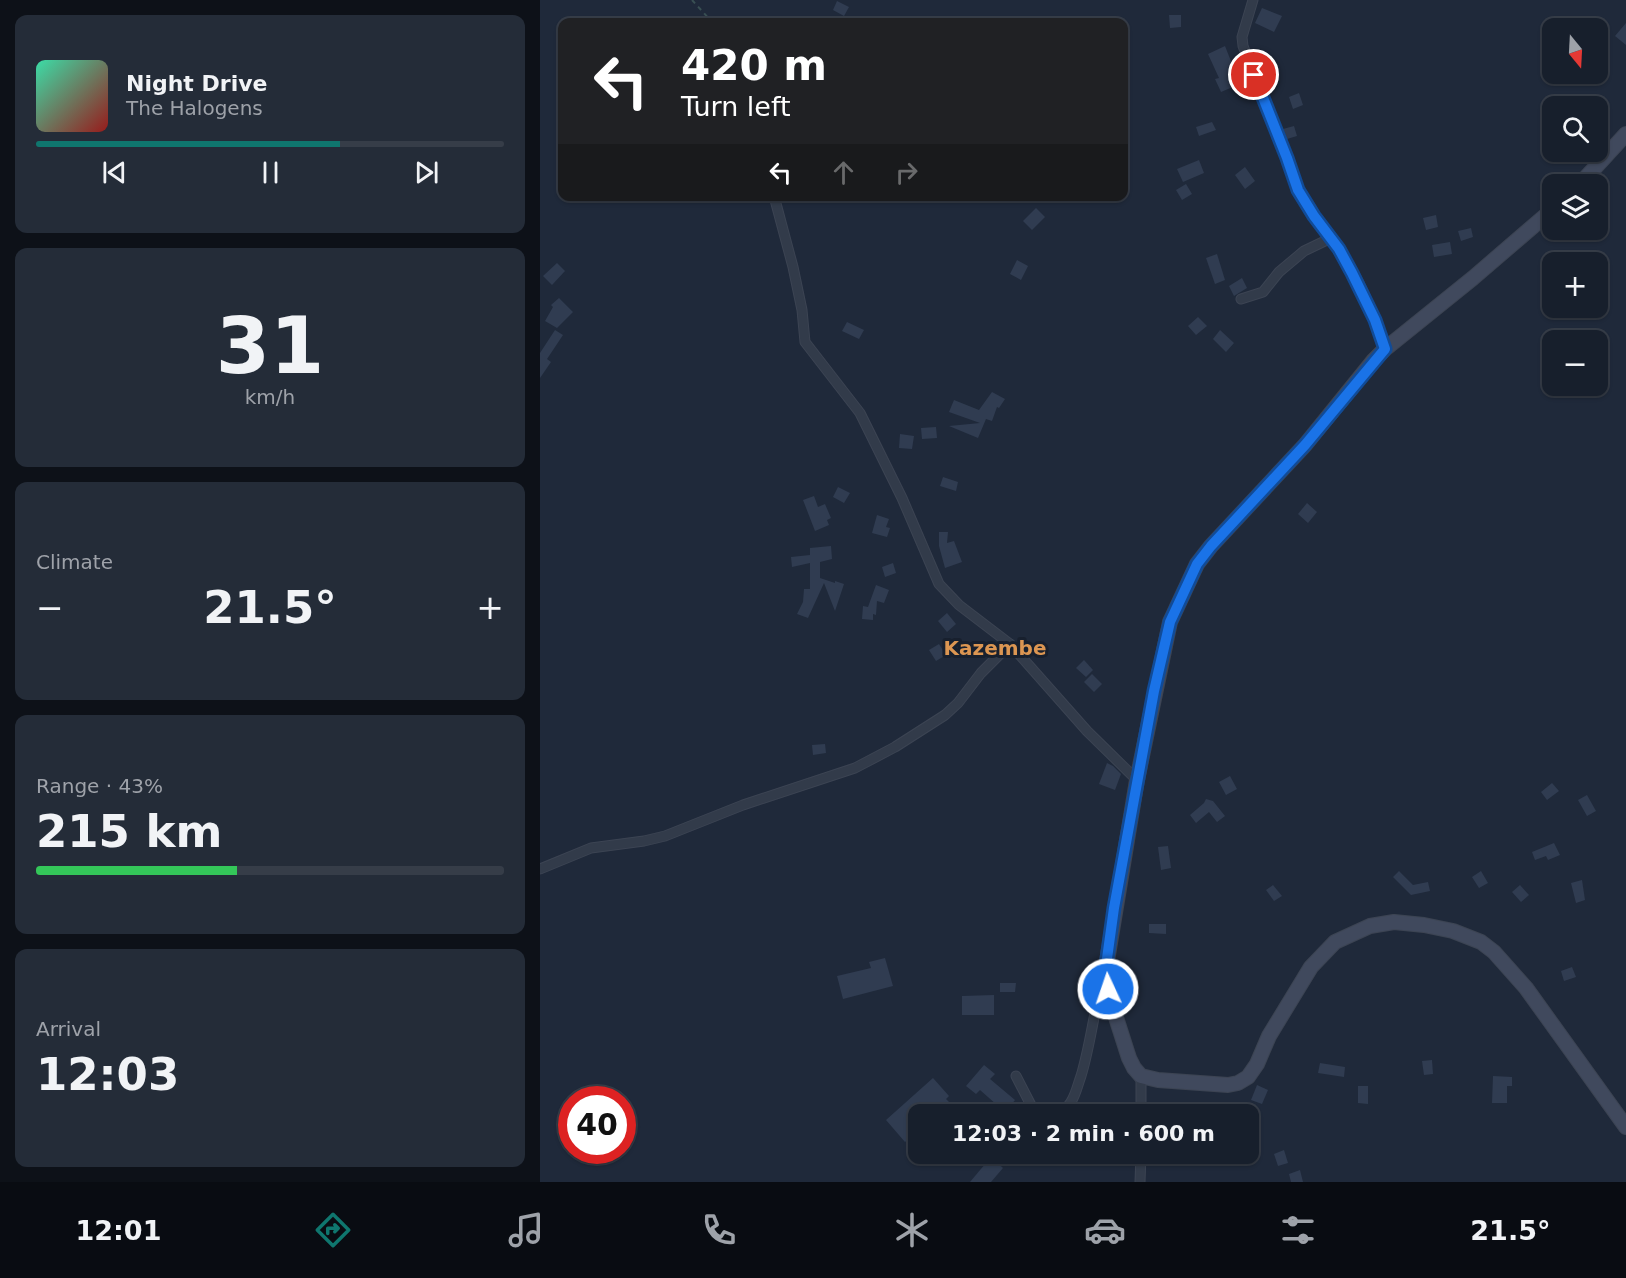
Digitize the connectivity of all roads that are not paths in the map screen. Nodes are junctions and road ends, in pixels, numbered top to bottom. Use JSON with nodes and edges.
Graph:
{"nodes":[{"id":1,"x":1253,"y":0,"type":"edge"},
{"id":2,"x":1626,"y":134,"type":"edge"},
{"id":3,"x":1589,"y":174,"type":"edge"},
{"id":4,"x":775,"y":201,"type":"edge"},
{"id":5,"x":1542,"y":219,"type":"edge"},
{"id":6,"x":1329,"y":239,"type":"junction"},
{"id":7,"x":1240,"y":299,"type":"dead end"},
{"id":8,"x":1385,"y":349,"type":"junction"},
{"id":9,"x":1010,"y":644,"type":"junction"},
{"id":10,"x":1137,"y":780,"type":"junction"},
{"id":11,"x":540,"y":870,"type":"edge"},
{"id":12,"x":1105,"y":973,"type":"junction"},
{"id":13,"x":1016,"y":1076,"type":"dead end"},
{"id":14,"x":1141,"y":1076,"type":"junction"},
{"id":15,"x":1031,"y":1104,"type":"edge"},
{"id":16,"x":1070,"y":1104,"type":"edge"},
{"id":17,"x":1141,"y":1104,"type":"edge"},
{"id":18,"x":1626,"y":1127,"type":"edge"},
{"id":19,"x":1141,"y":1164,"type":"edge"},
{"id":20,"x":1140,"y":1182,"type":"edge"}],
"edges":[{"from":1,"to":6,"type":"street"},
{"from":2,"to":3,"type":"street"},
{"from":4,"to":9,"type":"street"},
{"from":5,"to":8,"type":"street"},
{"from":6,"to":7,"type":"street"},
{"from":6,"to":8,"type":"street"},
{"from":8,"to":10,"type":"street"},
{"from":9,"to":10,"type":"street"},
{"from":9,"to":11,"type":"street"},
{"from":10,"to":12,"type":"street"},
{"from":12,"to":14,"type":"street"},
{"from":12,"to":16,"type":"street"},
{"from":13,"to":15,"type":"street"},
{"from":14,"to":17,"type":"street"},
{"from":14,"to":18,"type":"street"},
{"from":19,"to":20,"type":"street"}]}
